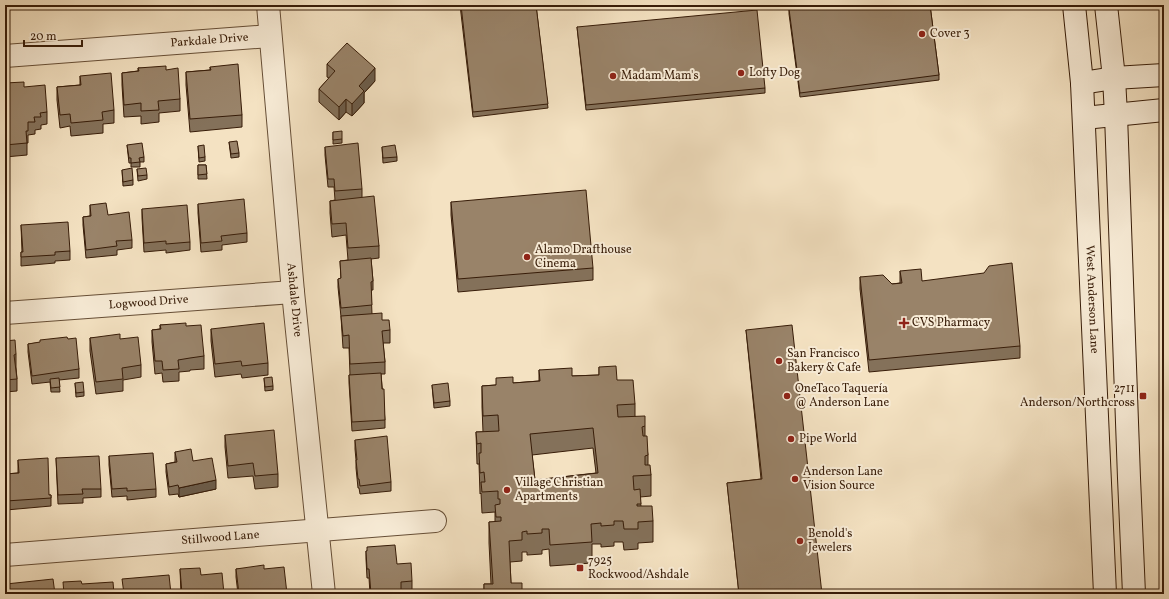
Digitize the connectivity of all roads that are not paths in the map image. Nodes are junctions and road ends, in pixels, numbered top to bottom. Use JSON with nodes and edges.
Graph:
{"nodes":[{"id":1,"x":268,"y":5,"type":"edge"},
{"id":2,"x":1074,"y":5,"type":"edge"},
{"id":3,"x":1106,"y":5,"type":"edge"},
{"id":4,"x":270,"y":36,"type":"junction"},
{"id":5,"x":5,"y":56,"type":"edge"},
{"id":6,"x":1164,"y":75,"type":"edge"},
{"id":7,"x":1114,"y":78,"type":"junction"},
{"id":8,"x":1082,"y":83,"type":"junction"},
{"id":9,"x":1164,"y":110,"type":"edge"},
{"id":10,"x":1116,"y":115,"type":"junction"},
{"id":11,"x":1084,"y":118,"type":"junction"},
{"id":12,"x":293,"y":292,"type":"junction"},
{"id":13,"x":5,"y":313,"type":"edge"},
{"id":14,"x":435,"y":521,"type":"dead end"},
{"id":15,"x":318,"y":530,"type":"junction"},
{"id":16,"x":5,"y":555,"type":"edge"},
{"id":17,"x":1134,"y":584,"type":"edge"},
{"id":18,"x":1104,"y":586,"type":"edge"},
{"id":19,"x":324,"y":594,"type":"edge"}],
"edges":[{"from":1,"to":4,"type":"street","name":"Ashdale Drive"},
{"from":2,"to":8,"type":"street","name":"West Anderson Lane"},
{"from":3,"to":7,"type":"street"},
{"from":4,"to":5,"type":"street","name":"Parkdale Drive"},
{"from":4,"to":12,"type":"street","name":"Ashdale Drive"},
{"from":6,"to":7,"type":"street"},
{"from":7,"to":8,"type":"street"},
{"from":7,"to":10,"type":"street"},
{"from":8,"to":11,"type":"street","name":"West Anderson Lane"},
{"from":9,"to":10,"type":"street"},
{"from":10,"to":11,"type":"street"},
{"from":10,"to":17,"type":"street"},
{"from":11,"to":18,"type":"street","name":"West Anderson Lane"},
{"from":12,"to":13,"type":"street","name":"Logwood Drive"},
{"from":12,"to":15,"type":"street","name":"Ashdale Drive"},
{"from":14,"to":15,"type":"street","name":"Stillwood Lane"},
{"from":15,"to":16,"type":"street","name":"Stillwood Lane"},
{"from":15,"to":19,"type":"street","name":"Ashdale Drive"},
{"from":17,"to":18,"type":"street"}]}
